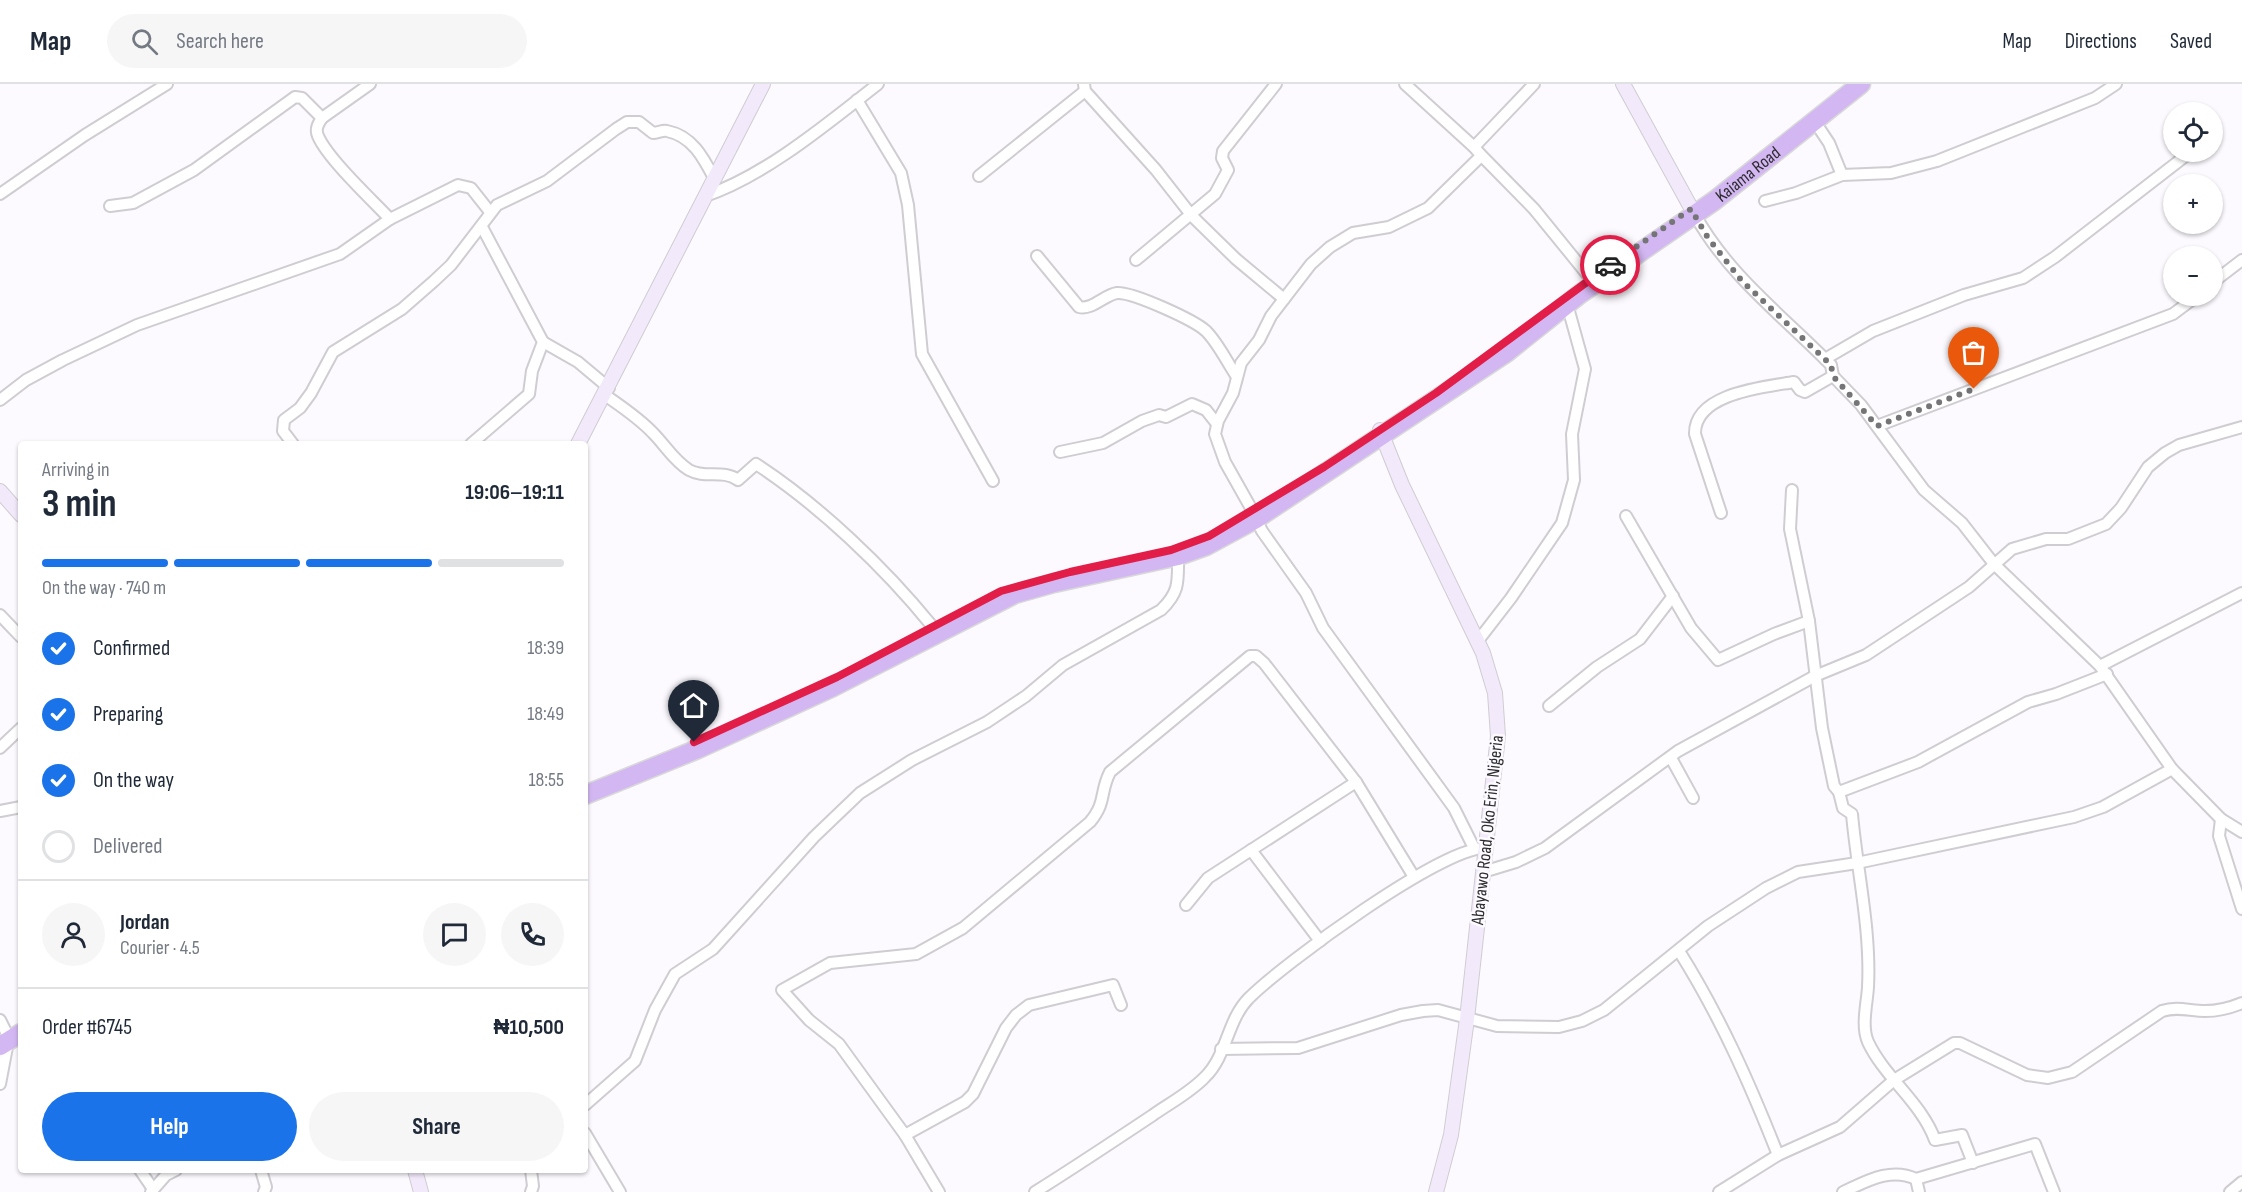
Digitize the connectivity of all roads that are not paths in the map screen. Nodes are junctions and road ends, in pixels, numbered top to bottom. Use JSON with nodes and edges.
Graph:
{"nodes":[{"id":1,"x":167,"y":84,"type":"edge"},
{"id":2,"x":370,"y":84,"type":"edge"},
{"id":3,"x":762,"y":84,"type":"edge"},
{"id":4,"x":878,"y":84,"type":"edge"},
{"id":5,"x":1276,"y":84,"type":"edge"},
{"id":6,"x":1405,"y":84,"type":"edge"},
{"id":7,"x":1534,"y":84,"type":"edge"},
{"id":8,"x":1623,"y":84,"type":"edge"},
{"id":9,"x":1845,"y":84,"type":"edge"},
{"id":10,"x":1861,"y":84,"type":"edge"},
{"id":11,"x":2116,"y":84,"type":"edge"},
{"id":12,"x":1084,"y":87,"type":"edge"},
{"id":13,"x":857,"y":100,"type":"junction"},
{"id":14,"x":322,"y":118,"type":"junction"},
{"id":15,"x":1815,"y":122,"type":"junction"},
{"id":16,"x":1477,"y":150,"type":"junction"},
{"id":17,"x":2178,"y":162,"type":"edge"},
{"id":18,"x":1842,"y":175,"type":"junction"},
{"id":19,"x":979,"y":176,"type":"dead end"},
{"id":20,"x":714,"y":178,"type":"junction"},
{"id":21,"x":0,"y":194,"type":"edge"},
{"id":22,"x":705,"y":196,"type":"junction"},
{"id":23,"x":1765,"y":201,"type":"dead end"},
{"id":24,"x":110,"y":206,"type":"dead end"},
{"id":25,"x":490,"y":212,"type":"junction"},
{"id":26,"x":1693,"y":212,"type":"junction"},
{"id":27,"x":1192,"y":216,"type":"junction"},
{"id":28,"x":390,"y":219,"type":"junction"},
{"id":29,"x":482,"y":227,"type":"junction"},
{"id":30,"x":1037,"y":256,"type":"dead end"},
{"id":31,"x":2242,"y":260,"type":"edge"},
{"id":32,"x":1136,"y":261,"type":"dead end"},
{"id":33,"x":2223,"y":275,"type":"edge"},
{"id":34,"x":1591,"y":279,"type":"junction"},
{"id":35,"x":1284,"y":299,"type":"junction"},
{"id":36,"x":1567,"y":304,"type":"junction"},
{"id":37,"x":2184,"y":306,"type":"edge"},
{"id":38,"x":543,"y":342,"type":"junction"},
{"id":39,"x":1826,"y":359,"type":"junction"},
{"id":40,"x":1833,"y":376,"type":"junction"},
{"id":41,"x":1237,"y":377,"type":"junction"},
{"id":42,"x":607,"y":392,"type":"junction"},
{"id":43,"x":0,"y":398,"type":"edge"},
{"id":44,"x":1217,"y":424,"type":"junction"},
{"id":45,"x":1877,"y":426,"type":"junction"},
{"id":46,"x":2242,"y":427,"type":"edge"},
{"id":47,"x":1377,"y":437,"type":"junction"},
{"id":48,"x":291,"y":441,"type":"edge"},
{"id":49,"x":475,"y":441,"type":"edge"},
{"id":50,"x":580,"y":441,"type":"edge"},
{"id":51,"x":1060,"y":452,"type":"dead end"},
{"id":52,"x":993,"y":481,"type":"dead end"},
{"id":53,"x":1792,"y":490,"type":"dead end"},
{"id":54,"x":0,"y":491,"type":"edge"},
{"id":55,"x":18,"y":512,"type":"edge"},
{"id":56,"x":1721,"y":513,"type":"dead end"},
{"id":57,"x":1254,"y":515,"type":"junction"},
{"id":58,"x":1626,"y":516,"type":"dead end"},
{"id":59,"x":1178,"y":556,"type":"junction"},
{"id":60,"x":1994,"y":564,"type":"junction"},
{"id":61,"x":2242,"y":593,"type":"edge"},
{"id":62,"x":1673,"y":596,"type":"junction"},
{"id":63,"x":0,"y":615,"type":"edge"},
{"id":64,"x":1809,"y":621,"type":"junction"},
{"id":65,"x":932,"y":626,"type":"junction"},
{"id":66,"x":18,"y":635,"type":"edge"},
{"id":67,"x":1478,"y":642,"type":"junction"},
{"id":68,"x":2104,"y":670,"type":"junction"},
{"id":69,"x":1815,"y":676,"type":"junction"},
{"id":70,"x":1549,"y":706,"type":"dead end"},
{"id":71,"x":18,"y":731,"type":"edge"},
{"id":72,"x":0,"y":748,"type":"edge"},
{"id":73,"x":1671,"y":758,"type":"junction"},
{"id":74,"x":2172,"y":769,"type":"junction"},
{"id":75,"x":1356,"y":782,"type":"junction"},
{"id":76,"x":588,"y":786,"type":"edge"},
{"id":77,"x":1839,"y":792,"type":"junction"},
{"id":78,"x":588,"y":794,"type":"edge"},
{"id":79,"x":1693,"y":798,"type":"dead end"},
{"id":80,"x":18,"y":808,"type":"edge"},
{"id":81,"x":0,"y":811,"type":"edge"},
{"id":82,"x":2221,"y":819,"type":"junction"},
{"id":83,"x":2242,"y":832,"type":"edge"},
{"id":84,"x":1480,"y":848,"type":"junction"},
{"id":85,"x":1251,"y":850,"type":"junction"},
{"id":86,"x":1857,"y":863,"type":"junction"},
{"id":87,"x":1484,"y":872,"type":"junction"},
{"id":88,"x":1414,"y":877,"type":"junction"},
{"id":89,"x":1186,"y":905,"type":"dead end"},
{"id":90,"x":2242,"y":909,"type":"edge"},
{"id":91,"x":1320,"y":941,"type":"junction"},
{"id":92,"x":1679,"y":951,"type":"junction"},
{"id":93,"x":2242,"y":1003,"type":"edge"},
{"id":94,"x":1121,"y":1005,"type":"dead end"},
{"id":95,"x":1467,"y":1019,"type":"junction"},
{"id":96,"x":8,"y":1034,"type":"edge"},
{"id":97,"x":1221,"y":1049,"type":"junction"},
{"id":98,"x":1894,"y":1080,"type":"junction"},
{"id":99,"x":0,"y":1084,"type":"edge"},
{"id":100,"x":588,"y":1102,"type":"edge"},
{"id":101,"x":905,"y":1135,"type":"junction"},
{"id":102,"x":588,"y":1138,"type":"edge"},
{"id":103,"x":1778,"y":1155,"type":"junction"},
{"id":104,"x":1973,"y":1163,"type":"junction"},
{"id":105,"x":142,"y":1173,"type":"edge"},
{"id":106,"x":173,"y":1173,"type":"edge"},
{"id":107,"x":262,"y":1173,"type":"edge"},
{"id":108,"x":416,"y":1173,"type":"edge"},
{"id":109,"x":531,"y":1173,"type":"edge"},
{"id":110,"x":1916,"y":1179,"type":"junction"},
{"id":111,"x":2242,"y":1182,"type":"edge"},
{"id":112,"x":152,"y":1191,"type":"edge"},
{"id":113,"x":264,"y":1192,"type":"edge"},
{"id":114,"x":421,"y":1192,"type":"edge"},
{"id":115,"x":531,"y":1192,"type":"edge"},
{"id":116,"x":620,"y":1192,"type":"edge"},
{"id":117,"x":939,"y":1192,"type":"edge"},
{"id":118,"x":1035,"y":1192,"type":"edge"},
{"id":119,"x":1436,"y":1192,"type":"edge"},
{"id":120,"x":1719,"y":1192,"type":"edge"},
{"id":121,"x":1843,"y":1192,"type":"edge"},
{"id":122,"x":1919,"y":1192,"type":"edge"},
{"id":123,"x":2054,"y":1192,"type":"edge"},
{"id":124,"x":2230,"y":1192,"type":"edge"}],
"edges":[{"from":1,"to":21,"type":"street"},
{"from":2,"to":14,"type":"street"},
{"from":3,"to":20,"type":"street"},
{"from":4,"to":13,"type":"street"},
{"from":5,"to":27,"type":"street"},
{"from":6,"to":16,"type":"street"},
{"from":7,"to":16,"type":"street"},
{"from":8,"to":26,"type":"street"},
{"from":9,"to":26,"type":"highway","name":"Kaiama Road"},
{"from":10,"to":15,"type":"highway","name":"Kaiama Road"},
{"from":11,"to":18,"type":"street"},
{"from":12,"to":19,"type":"street"},
{"from":12,"to":27,"type":"street"},
{"from":13,"to":22,"type":"street"},
{"from":13,"to":52,"type":"street"},
{"from":14,"to":24,"type":"street"},
{"from":14,"to":28,"type":"street"},
{"from":15,"to":18,"type":"street"},
{"from":15,"to":26,"type":"highway","name":"Kaiama Road"},
{"from":16,"to":34,"type":"street"},
{"from":16,"to":35,"type":"street"},
{"from":17,"to":39,"type":"street"},
{"from":18,"to":23,"type":"street"},
{"from":20,"to":22,"type":"street"},
{"from":20,"to":25,"type":"street"},
{"from":22,"to":42,"type":"street"},
{"from":25,"to":28,"type":"street"},
{"from":25,"to":29,"type":"street"},
{"from":26,"to":34,"type":"highway","name":"Kaiama Road"},
{"from":26,"to":36,"type":"highway","name":"Kaiama Road"},
{"from":26,"to":39,"type":"street"},
{"from":27,"to":32,"type":"street"},
{"from":27,"to":35,"type":"street"},
{"from":28,"to":43,"type":"street"},
{"from":29,"to":38,"type":"street"},
{"from":29,"to":48,"type":"street"},
{"from":30,"to":41,"type":"street"},
{"from":31,"to":33,"type":"street"},
{"from":34,"to":47,"type":"highway","name":"Kaiama Road"},
{"from":35,"to":41,"type":"street"},
{"from":36,"to":47,"type":"highway","name":"Kaiama Road"},
{"from":36,"to":67,"type":"street"},
{"from":37,"to":45,"type":"street"},
{"from":38,"to":42,"type":"street"},
{"from":38,"to":49,"type":"street"},
{"from":39,"to":40,"type":"street"},
{"from":40,"to":45,"type":"street"},
{"from":40,"to":56,"type":"street"},
{"from":41,"to":44,"type":"street"},
{"from":42,"to":50,"type":"street"},
{"from":42,"to":65,"type":"street"},
{"from":44,"to":51,"type":"street"},
{"from":44,"to":57,"type":"street"},
{"from":45,"to":60,"type":"street"},
{"from":46,"to":60,"type":"street"},
{"from":47,"to":57,"type":"highway","name":"Kaiama Road"},
{"from":47,"to":67,"type":"street","name":"Abayawo Road, Oko Erin, Nigeria"},
{"from":53,"to":64,"type":"street"},
{"from":54,"to":55,"type":"street"},
{"from":57,"to":59,"type":"highway","name":"Kaiama Road"},
{"from":57,"to":65,"type":"highway","name":"Kaiama Road"},
{"from":57,"to":84,"type":"street"},
{"from":58,"to":62,"type":"street"},
{"from":59,"to":78,"type":"highway","name":"Kaiama Road"},
{"from":59,"to":100,"type":"street"},
{"from":60,"to":68,"type":"street"},
{"from":60,"to":69,"type":"street"},
{"from":61,"to":68,"type":"street"},
{"from":62,"to":64,"type":"street"},
{"from":62,"to":70,"type":"street"},
{"from":63,"to":66,"type":"street"},
{"from":64,"to":69,"type":"street"},
{"from":65,"to":76,"type":"highway","name":"Kaiama Road"},
{"from":67,"to":84,"type":"street","name":"Abayawo Road, Oko Erin, Nigeria"},
{"from":68,"to":74,"type":"street"},
{"from":68,"to":77,"type":"street"},
{"from":69,"to":73,"type":"street"},
{"from":69,"to":77,"type":"street"},
{"from":71,"to":72,"type":"street"},
{"from":73,"to":79,"type":"street"},
{"from":73,"to":87,"type":"street"},
{"from":74,"to":82,"type":"street"},
{"from":74,"to":86,"type":"street"},
{"from":75,"to":85,"type":"street"},
{"from":75,"to":88,"type":"street"},
{"from":75,"to":101,"type":"street"},
{"from":77,"to":86,"type":"street"},
{"from":80,"to":81,"type":"street"},
{"from":82,"to":83,"type":"street"},
{"from":82,"to":90,"type":"street"},
{"from":84,"to":87,"type":"street","name":"Abayawo Road, Oko Erin, Nigeria"},
{"from":84,"to":88,"type":"street"},
{"from":85,"to":89,"type":"street"},
{"from":85,"to":91,"type":"street"},
{"from":86,"to":92,"type":"street"},
{"from":86,"to":98,"type":"street"},
{"from":87,"to":95,"type":"street","name":"Abayawo Road, Oko Erin, Nigeria"},
{"from":88,"to":91,"type":"street"},
{"from":91,"to":97,"type":"street"},
{"from":92,"to":95,"type":"street"},
{"from":92,"to":103,"type":"street"},
{"from":93,"to":98,"type":"street"},
{"from":94,"to":101,"type":"street"},
{"from":95,"to":97,"type":"street"},
{"from":95,"to":119,"type":"street","name":"Abayawo Road, Oko Erin, Nigeria"},
{"from":96,"to":99,"type":"street"},
{"from":97,"to":118,"type":"street"},
{"from":98,"to":103,"type":"street"},
{"from":98,"to":104,"type":"street"},
{"from":101,"to":117,"type":"street"},
{"from":102,"to":116,"type":"street"},
{"from":103,"to":120,"type":"street"},
{"from":104,"to":110,"type":"street"},
{"from":104,"to":123,"type":"street"},
{"from":105,"to":112,"type":"street"},
{"from":106,"to":112,"type":"street"},
{"from":107,"to":113,"type":"street"},
{"from":108,"to":114,"type":"street"},
{"from":109,"to":115,"type":"street"},
{"from":110,"to":121,"type":"street"},
{"from":110,"to":122,"type":"street"},
{"from":111,"to":124,"type":"street"}]}
